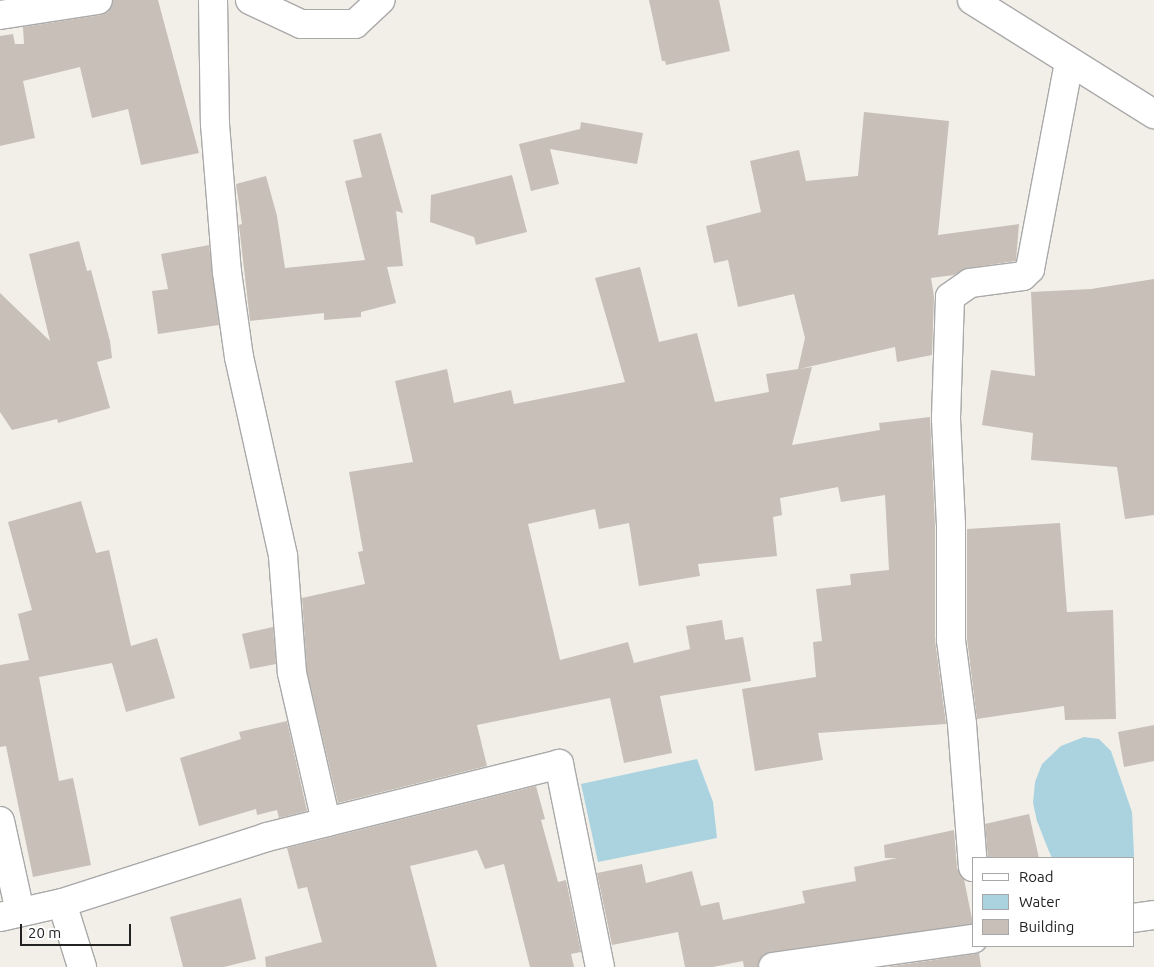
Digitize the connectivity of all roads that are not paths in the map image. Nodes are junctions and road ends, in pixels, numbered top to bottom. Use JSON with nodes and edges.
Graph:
{"nodes":[{"id":1,"x":98,"y":0,"type":"edge"},
{"id":2,"x":213,"y":0,"type":"edge"},
{"id":3,"x":250,"y":0,"type":"edge"},
{"id":4,"x":381,"y":0,"type":"edge"},
{"id":5,"x":972,"y":0,"type":"edge"},
{"id":6,"x":0,"y":15,"type":"edge"},
{"id":7,"x":1069,"y":62,"type":"junction"},
{"id":8,"x":1154,"y":114,"type":"edge"},
{"id":9,"x":0,"y":821,"type":"edge"},
{"id":10,"x":326,"y":822,"type":"junction"},
{"id":11,"x":972,"y":857,"type":"edge"},
{"id":12,"x":62,"y":903,"type":"junction"},
{"id":13,"x":10,"y":915,"type":"edge"},
{"id":14,"x":1154,"y":915,"type":"edge"},
{"id":15,"x":1134,"y":918,"type":"edge"},
{"id":16,"x":972,"y":939,"type":"edge"},
{"id":17,"x":82,"y":967,"type":"edge"},
{"id":18,"x":600,"y":967,"type":"edge"},
{"id":19,"x":774,"y":967,"type":"edge"}],
"edges":[{"from":1,"to":6,"type":"street"},
{"from":2,"to":10,"type":"street"},
{"from":3,"to":4,"type":"street"},
{"from":5,"to":7,"type":"street"},
{"from":7,"to":8,"type":"street"},
{"from":7,"to":11,"type":"street"},
{"from":9,"to":13,"type":"street"},
{"from":10,"to":12,"type":"street"},
{"from":10,"to":18,"type":"street"},
{"from":12,"to":13,"type":"street"},
{"from":12,"to":17,"type":"street"},
{"from":14,"to":15,"type":"street"},
{"from":16,"to":19,"type":"street"}]}
